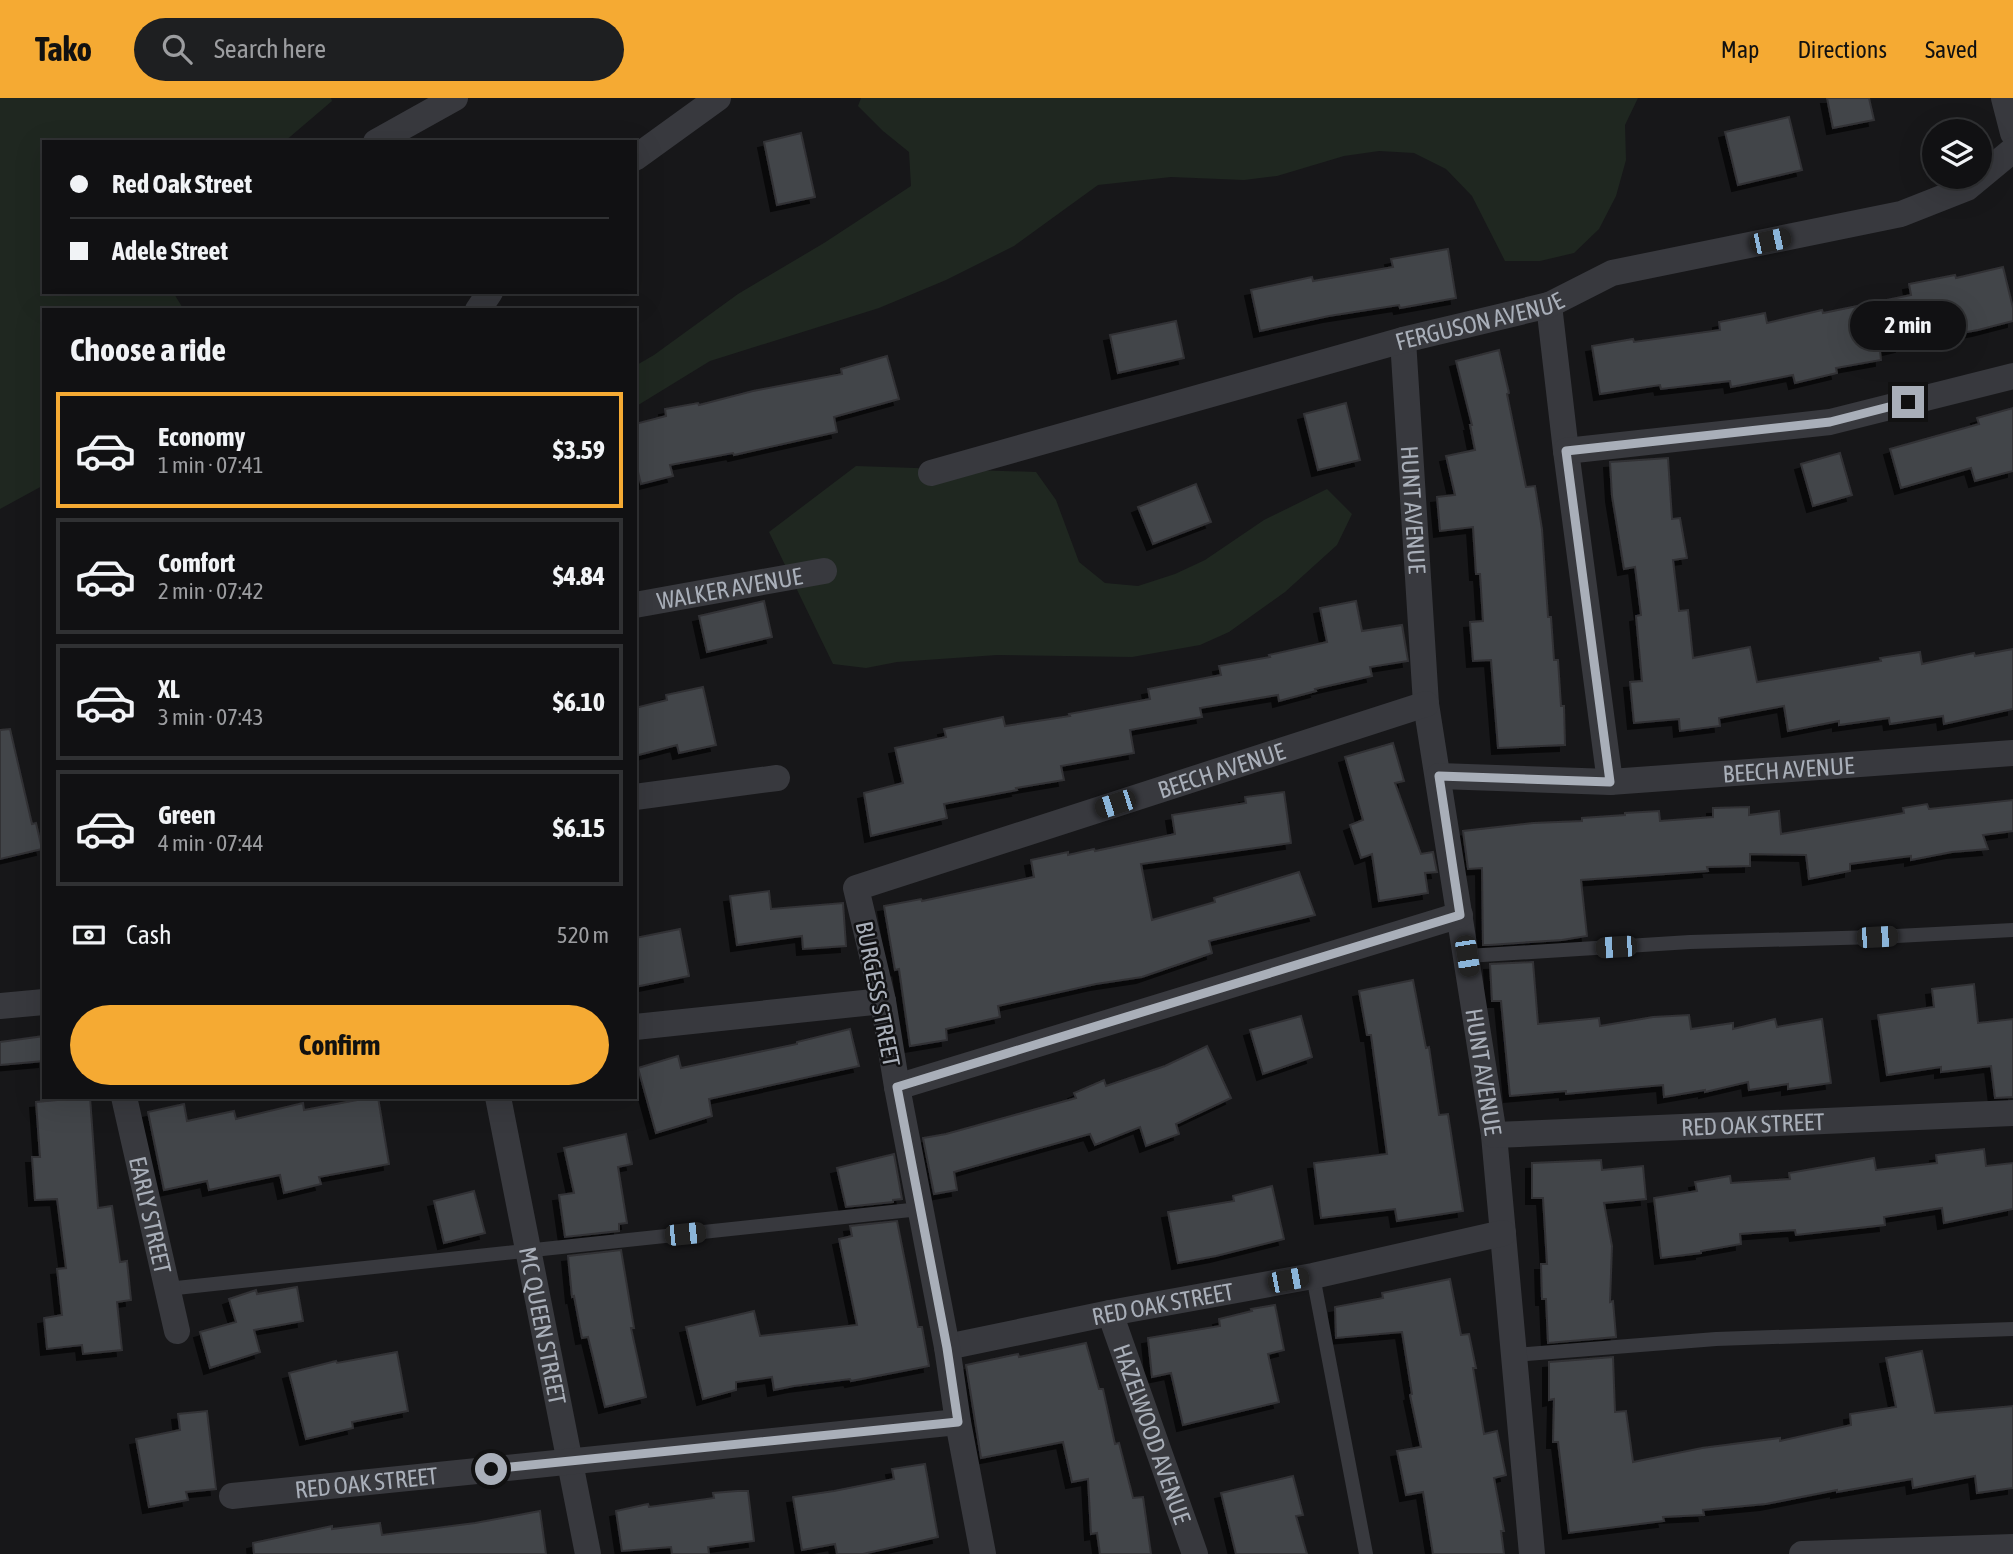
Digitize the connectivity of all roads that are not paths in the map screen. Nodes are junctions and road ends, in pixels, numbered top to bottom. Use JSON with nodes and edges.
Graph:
{"nodes":[{"id":1,"x":455,"y":98,"type":"edge"},
{"id":2,"x":718,"y":98,"type":"edge"},
{"id":3,"x":2004,"y":98,"type":"edge"},
{"id":4,"x":2013,"y":133,"type":"edge"},
{"id":5,"x":380,"y":140,"type":"edge"},
{"id":6,"x":2013,"y":150,"type":"edge"},
{"id":7,"x":637,"y":157,"type":"edge"},
{"id":8,"x":1549,"y":304,"type":"junction"},
{"id":9,"x":1403,"y":340,"type":"junction"},
{"id":10,"x":2013,"y":376,"type":"edge"},
{"id":11,"x":1566,"y":451,"type":"junction"},
{"id":12,"x":931,"y":473,"type":"dead end"},
{"id":13,"x":824,"y":571,"type":"dead end"},
{"id":14,"x":637,"y":605,"type":"edge"},
{"id":15,"x":1426,"y":704,"type":"junction"},
{"id":16,"x":2013,"y":753,"type":"edge"},
{"id":17,"x":1439,"y":776,"type":"junction"},
{"id":18,"x":777,"y":778,"type":"dead end"},
{"id":19,"x":1610,"y":782,"type":"junction"},
{"id":20,"x":637,"y":797,"type":"edge"},
{"id":21,"x":856,"y":888,"type":"joint"},
{"id":22,"x":1460,"y":915,"type":"junction"},
{"id":23,"x":2013,"y":930,"type":"edge"},
{"id":24,"x":1467,"y":956,"type":"junction"},
{"id":25,"x":883,"y":1001,"type":"junction"},
{"id":26,"x":42,"y":1002,"type":"edge"},
{"id":27,"x":0,"y":1006,"type":"edge"},
{"id":28,"x":637,"y":1027,"type":"edge"},
{"id":29,"x":897,"y":1087,"type":"junction"},
{"id":30,"x":124,"y":1099,"type":"edge"},
{"id":31,"x":498,"y":1099,"type":"edge"},
{"id":32,"x":2013,"y":1113,"type":"edge"},
{"id":33,"x":1494,"y":1135,"type":"junction"},
{"id":34,"x":920,"y":1209,"type":"junction"},
{"id":35,"x":1503,"y":1233,"type":"junction"},
{"id":36,"x":528,"y":1250,"type":"junction"},
{"id":37,"x":1313,"y":1276,"type":"junction"},
{"id":38,"x":167,"y":1289,"type":"junction"},
{"id":39,"x":1110,"y":1312,"type":"junction"},
{"id":40,"x":2013,"y":1329,"type":"edge"},
{"id":41,"x":177,"y":1331,"type":"dead end"},
{"id":42,"x":947,"y":1348,"type":"junction"},
{"id":43,"x":1514,"y":1355,"type":"junction"},
{"id":44,"x":958,"y":1422,"type":"junction"},
{"id":45,"x":569,"y":1461,"type":"junction"},
{"id":46,"x":232,"y":1496,"type":"dead end"},
{"id":47,"x":2013,"y":1547,"type":"edge"},
{"id":48,"x":588,"y":1554,"type":"edge"},
{"id":49,"x":983,"y":1554,"type":"edge"},
{"id":50,"x":1195,"y":1554,"type":"edge"},
{"id":51,"x":1366,"y":1554,"type":"edge"},
{"id":52,"x":1532,"y":1554,"type":"edge"},
{"id":53,"x":1802,"y":1554,"type":"edge"}],
"edges":[{"from":1,"to":5,"type":"street"},
{"from":2,"to":7,"type":"street"},
{"from":3,"to":4,"type":"street"},
{"from":6,"to":8,"type":"street","name":"FERGUSON AVENUE"},
{"from":8,"to":9,"type":"street","name":"FERGUSON AVENUE"},
{"from":8,"to":11,"type":"street"},
{"from":9,"to":12,"type":"street","name":"FERGUSON AVENUE"},
{"from":9,"to":15,"type":"street","name":"HUNT AVENUE"},
{"from":10,"to":11,"type":"street"},
{"from":11,"to":19,"type":"street"},
{"from":13,"to":14,"type":"street","name":"WALKER AVENUE"},
{"from":15,"to":17,"type":"street","name":"HUNT AVENUE"},
{"from":15,"to":21,"type":"street","name":"BEECH AVENUE"},
{"from":16,"to":19,"type":"street","name":"BEECH AVENUE"},
{"from":17,"to":19,"type":"street","name":"BEECH AVENUE"},
{"from":17,"to":22,"type":"street","name":"HUNT AVENUE"},
{"from":18,"to":20,"type":"street"},
{"from":21,"to":25,"type":"street","name":"BURGESS STREET"},
{"from":22,"to":24,"type":"street","name":"HUNT AVENUE"},
{"from":22,"to":29,"type":"street"},
{"from":23,"to":24,"type":"lane"},
{"from":24,"to":33,"type":"street","name":"HUNT AVENUE"},
{"from":25,"to":28,"type":"street"},
{"from":25,"to":29,"type":"street","name":"BURGESS STREET"},
{"from":26,"to":27,"type":"street"},
{"from":29,"to":34,"type":"street","name":"BURGESS STREET"},
{"from":30,"to":38,"type":"street","name":"EARLY STREET"},
{"from":31,"to":36,"type":"street","name":"MC QUEEN STREET"},
{"from":32,"to":33,"type":"street","name":"RED OAK STREET"},
{"from":33,"to":35,"type":"street","name":"HUNT AVENUE"},
{"from":34,"to":36,"type":"lane"},
{"from":34,"to":42,"type":"street","name":"BURGESS STREET"},
{"from":35,"to":37,"type":"street","name":"RED OAK STREET"},
{"from":35,"to":43,"type":"street","name":"HUNT AVENUE"},
{"from":36,"to":38,"type":"lane"},
{"from":36,"to":45,"type":"street","name":"MC QUEEN STREET"},
{"from":37,"to":39,"type":"street","name":"RED OAK STREET"},
{"from":37,"to":51,"type":"lane"},
{"from":38,"to":41,"type":"street","name":"EARLY STREET"},
{"from":39,"to":42,"type":"street","name":"RED OAK STREET"},
{"from":39,"to":50,"type":"street","name":"HAZELWOOD AVENUE"},
{"from":40,"to":43,"type":"lane"},
{"from":42,"to":44,"type":"street","name":"BURGESS STREET"},
{"from":43,"to":52,"type":"street","name":"HUNT AVENUE"},
{"from":44,"to":45,"type":"street","name":"RED OAK STREET"},
{"from":44,"to":49,"type":"street","name":"BURGESS STREET"},
{"from":45,"to":46,"type":"street","name":"RED OAK STREET"},
{"from":45,"to":48,"type":"street","name":"MC QUEEN STREET"},
{"from":47,"to":53,"type":"street"}]}
